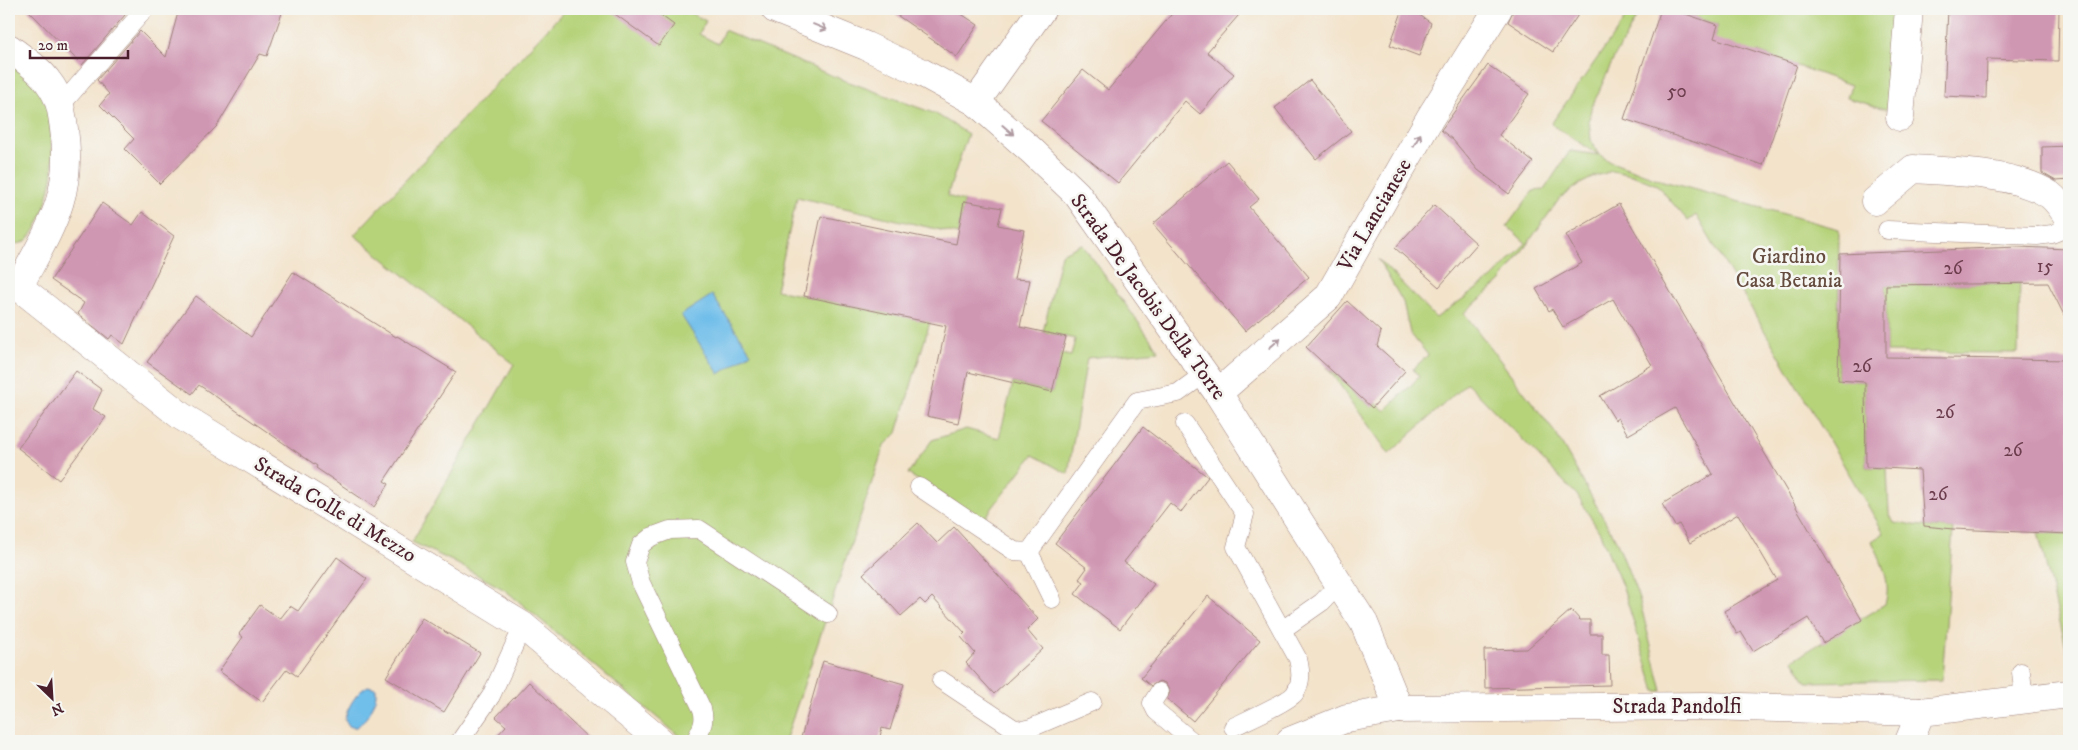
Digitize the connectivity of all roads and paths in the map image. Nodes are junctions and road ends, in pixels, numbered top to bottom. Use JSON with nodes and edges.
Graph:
{"nodes":[{"id":1,"x":145,"y":9,"type":"edge"},
{"id":2,"x":777,"y":9,"type":"edge"},
{"id":3,"x":1042,"y":9,"type":"edge"},
{"id":4,"x":1498,"y":9,"type":"edge"},
{"id":5,"x":1909,"y":9,"type":"edge"},
{"id":6,"x":9,"y":48,"type":"edge"},
{"id":7,"x":976,"y":102,"type":"junction"},
{"id":8,"x":61,"y":105,"type":"junction"},
{"id":9,"x":1900,"y":117,"type":"dead end"},
{"id":10,"x":1875,"y":201,"type":"dead end"},
{"id":11,"x":2069,"y":219,"type":"edge"},
{"id":12,"x":2069,"y":227,"type":"edge"},
{"id":13,"x":1887,"y":230,"type":"dead end"},
{"id":14,"x":14,"y":283,"type":"edge"},
{"id":15,"x":1211,"y":383,"type":"junction"},
{"id":16,"x":1185,"y":424,"type":"dead end"},
{"id":17,"x":919,"y":487,"type":"dead end"},
{"id":18,"x":1029,"y":552,"type":"junction"},
{"id":19,"x":1339,"y":584,"type":"junction"},
{"id":20,"x":1052,"y":599,"type":"dead end"},
{"id":21,"x":828,"y":614,"type":"dead end"},
{"id":22,"x":523,"y":626,"type":"junction"},
{"id":23,"x":1282,"y":630,"type":"junction"},
{"id":24,"x":2021,"y":672,"type":"dead end"},
{"id":25,"x":941,"y":680,"type":"dead end"},
{"id":26,"x":1158,"y":692,"type":"dead end"},
{"id":27,"x":2069,"y":694,"type":"edge"},
{"id":28,"x":2024,"y":699,"type":"junction"},
{"id":29,"x":1092,"y":702,"type":"dead end"},
{"id":30,"x":1399,"y":709,"type":"junction"},
{"id":31,"x":1921,"y":712,"type":"junction"},
{"id":32,"x":1234,"y":727,"type":"dead end"},
{"id":33,"x":460,"y":741,"type":"edge"},
{"id":34,"x":660,"y":741,"type":"edge"},
{"id":35,"x":695,"y":741,"type":"edge"},
{"id":36,"x":1192,"y":741,"type":"edge"},
{"id":37,"x":1290,"y":741,"type":"edge"},
{"id":38,"x":1909,"y":741,"type":"edge"}],
"edges":[{"from":1,"to":8,"type":"lane"},
{"from":2,"to":7,"type":"street","name":"Strada De Jacobis Della Torre","one_way":true},
{"from":3,"to":7,"type":"street"},
{"from":15,"to":4,"type":"street","name":"Via Lancianese","one_way":true},
{"from":5,"to":9,"type":"street"},
{"from":6,"to":8,"type":"street"},
{"from":7,"to":15,"type":"street","name":"Strada De Jacobis Della Torre","one_way":true},
{"from":8,"to":14,"type":"street"},
{"from":10,"to":11,"type":"street"},
{"from":12,"to":13,"type":"lane"},
{"from":14,"to":22,"type":"street","name":"Strada Colle di Mezzo"},
{"from":15,"to":18,"type":"lane"},
{"from":15,"to":19,"type":"street","name":"Strada De Jacobis Della Torre"},
{"from":16,"to":23,"type":"lane"},
{"from":17,"to":18,"type":"lane"},
{"from":18,"to":20,"type":"lane"},
{"from":19,"to":23,"type":"lane"},
{"from":19,"to":30,"type":"street","name":"Strada De Jacobis Della Torre"},
{"from":21,"to":35,"type":"lane"},
{"from":22,"to":33,"type":"lane"},
{"from":22,"to":34,"type":"street","name":"Strada Colle di Mezzo"},
{"from":23,"to":32,"type":"lane"},
{"from":24,"to":28,"type":"lane"},
{"from":25,"to":29,"type":"lane"},
{"from":26,"to":36,"type":"lane"},
{"from":27,"to":28,"type":"street","name":"Strada Pandolfi"},
{"from":28,"to":31,"type":"street","name":"Strada Pandolfi"},
{"from":30,"to":31,"type":"street","name":"Strada Pandolfi"},
{"from":30,"to":37,"type":"street","name":"Strada Pandolfi"},
{"from":31,"to":38,"type":"street"}]}
